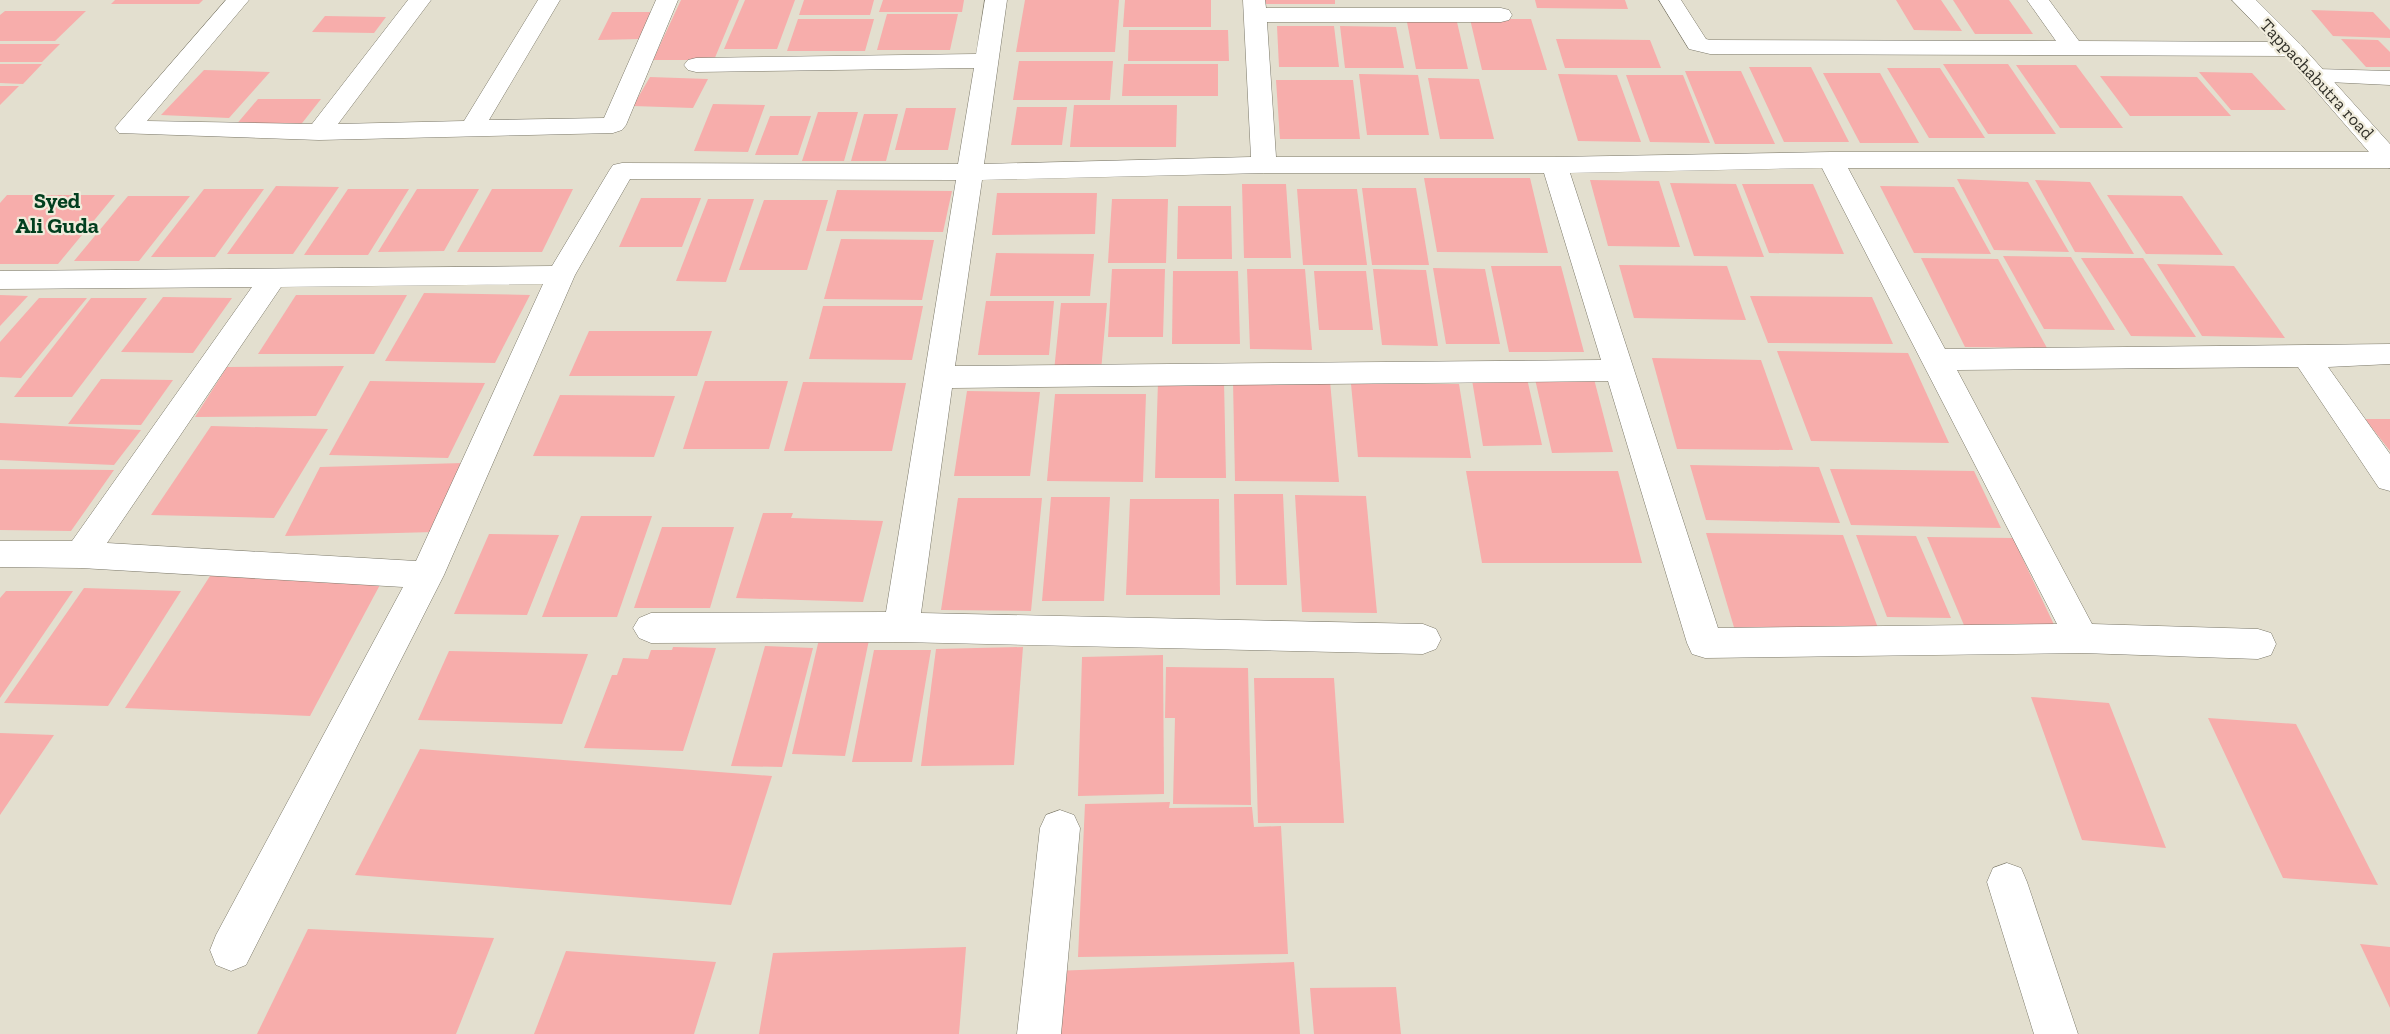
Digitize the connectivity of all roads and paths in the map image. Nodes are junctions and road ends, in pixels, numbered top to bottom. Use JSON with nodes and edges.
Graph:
{"nodes":[{"id":1,"x":238,"y":0,"type":"edge"},
{"id":2,"x":420,"y":0,"type":"edge"},
{"id":3,"x":549,"y":0,"type":"edge"},
{"id":4,"x":667,"y":0,"type":"edge"},
{"id":5,"x":996,"y":0,"type":"edge"},
{"id":6,"x":1670,"y":0,"type":"edge"},
{"id":7,"x":2038,"y":0,"type":"edge"},
{"id":8,"x":2243,"y":0,"type":"edge"},
{"id":9,"x":1255,"y":8,"type":"edge"},
{"id":10,"x":1501,"y":15,"type":"dead end"},
{"id":11,"x":2071,"y":46,"type":"junction"},
{"id":12,"x":2292,"y":49,"type":"junction"},
{"id":13,"x":986,"y":61,"type":"junction"},
{"id":14,"x":696,"y":65,"type":"dead end"},
{"id":15,"x":2316,"y":76,"type":"junction"},
{"id":16,"x":2390,"y":78,"type":"edge"},
{"id":17,"x":472,"y":128,"type":"junction"},
{"id":18,"x":319,"y":132,"type":"junction"},
{"id":19,"x":1831,"y":160,"type":"junction"},
{"id":20,"x":2390,"y":160,"type":"edge"},
{"id":21,"x":1264,"y":165,"type":"junction"},
{"id":22,"x":1555,"y":165,"type":"junction"},
{"id":23,"x":970,"y":172,"type":"junction"},
{"id":24,"x":561,"y":275,"type":"junction"},
{"id":25,"x":274,"y":276,"type":"junction"},
{"id":26,"x":0,"y":280,"type":"edge"},
{"id":27,"x":2390,"y":354,"type":"edge"},
{"id":28,"x":2306,"y":357,"type":"junction"},
{"id":29,"x":1934,"y":360,"type":"junction"},
{"id":30,"x":1620,"y":369,"type":"junction"},
{"id":31,"x":940,"y":377,"type":"junction"},
{"id":32,"x":2390,"y":479,"type":"edge"},
{"id":33,"x":0,"y":554,"type":"edge"},
{"id":34,"x":81,"y":555,"type":"junction"},
{"id":35,"x":427,"y":575,"type":"junction"},
{"id":36,"x":901,"y":627,"type":"junction"},
{"id":37,"x":651,"y":628,"type":"dead end"},
{"id":38,"x":2082,"y":638,"type":"junction"},
{"id":39,"x":1423,"y":639,"type":"dead end"},
{"id":40,"x":2258,"y":644,"type":"dead end"},
{"id":41,"x":1060,"y":828,"type":"dead end"},
{"id":42,"x":2007,"y":882,"type":"dead end"},
{"id":43,"x":231,"y":950,"type":"dead end"},
{"id":44,"x":1039,"y":1034,"type":"edge"},
{"id":45,"x":2056,"y":1034,"type":"edge"}],
"edges":[{"from":1,"to":18,"type":"street"},
{"from":2,"to":18,"type":"street"},
{"from":3,"to":17,"type":"street"},
{"from":4,"to":17,"type":"street"},
{"from":5,"to":13,"type":"street"},
{"from":6,"to":11,"type":"street"},
{"from":7,"to":11,"type":"street"},
{"from":8,"to":12,"type":"street","name":"Tappachabutra road"},
{"from":9,"to":10,"type":"street"},
{"from":9,"to":21,"type":"street"},
{"from":11,"to":12,"type":"street"},
{"from":12,"to":15,"type":"street","name":"Tappachabutra road"},
{"from":13,"to":14,"type":"street"},
{"from":13,"to":23,"type":"street"},
{"from":15,"to":16,"type":"street"},
{"from":15,"to":20,"type":"street","name":"Tappachabutra road"},
{"from":17,"to":18,"type":"street"},
{"from":19,"to":20,"type":"street"},
{"from":19,"to":22,"type":"street"},
{"from":19,"to":29,"type":"street"},
{"from":21,"to":22,"type":"street"},
{"from":21,"to":23,"type":"street"},
{"from":22,"to":30,"type":"street"},
{"from":23,"to":24,"type":"street"},
{"from":23,"to":31,"type":"street"},
{"from":24,"to":25,"type":"street"},
{"from":24,"to":35,"type":"street"},
{"from":25,"to":26,"type":"street"},
{"from":25,"to":34,"type":"street"},
{"from":27,"to":28,"type":"street"},
{"from":28,"to":29,"type":"street"},
{"from":28,"to":32,"type":"street"},
{"from":29,"to":38,"type":"street"},
{"from":30,"to":31,"type":"street"},
{"from":30,"to":38,"type":"street"},
{"from":31,"to":36,"type":"street"},
{"from":33,"to":34,"type":"street"},
{"from":34,"to":35,"type":"street"},
{"from":35,"to":43,"type":"street"},
{"from":36,"to":37,"type":"street"},
{"from":36,"to":39,"type":"street"},
{"from":38,"to":40,"type":"street"},
{"from":41,"to":44,"type":"street"},
{"from":42,"to":45,"type":"street"}]}
